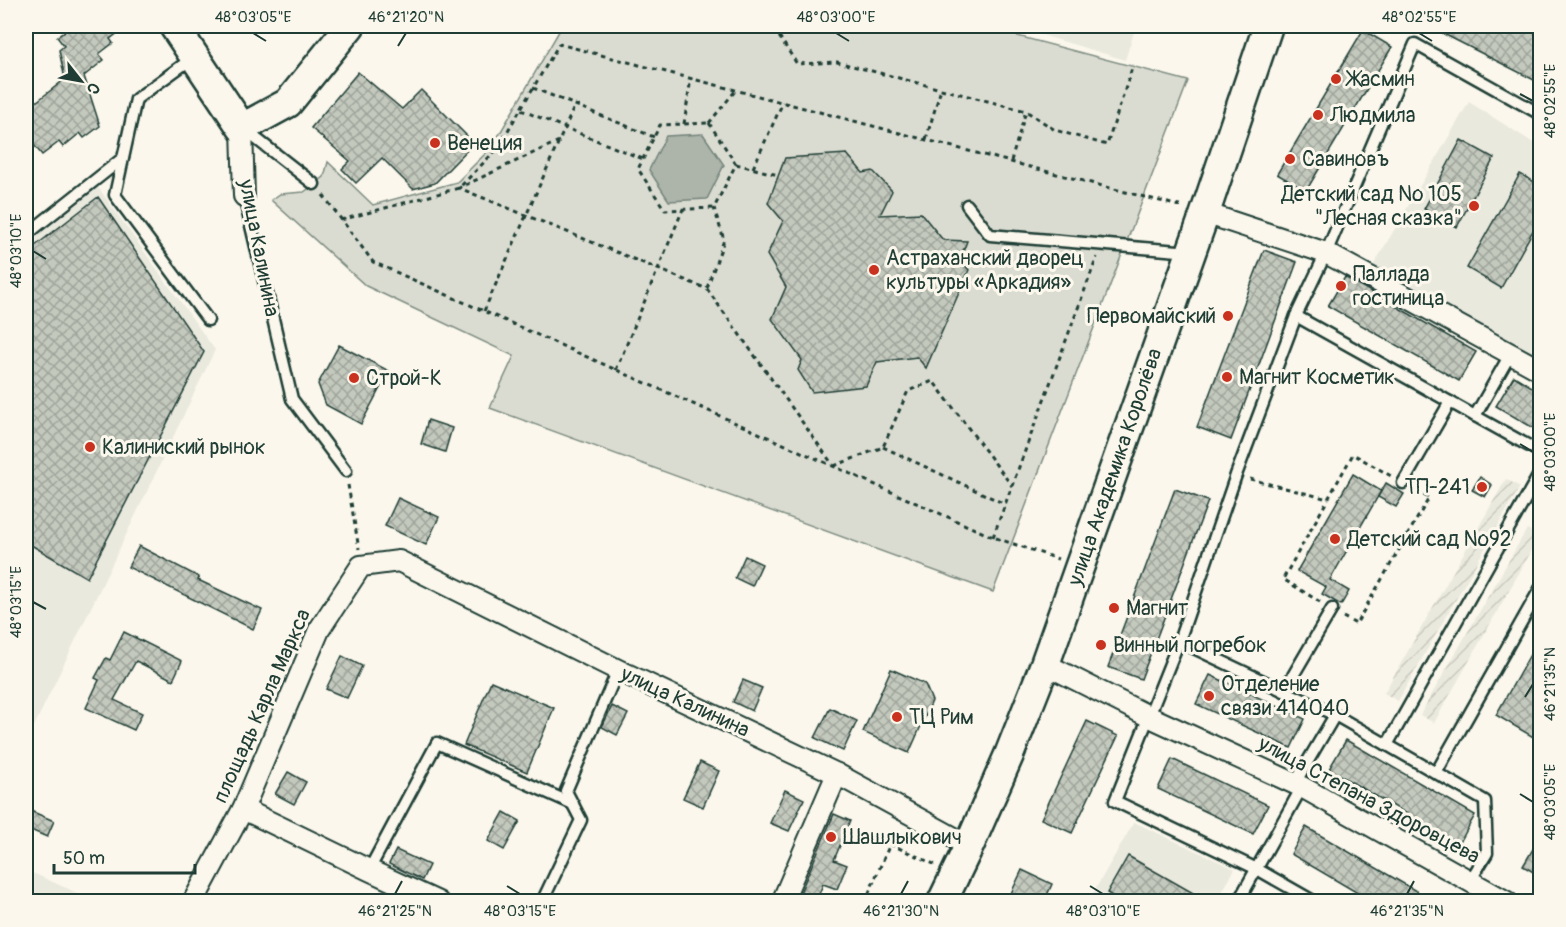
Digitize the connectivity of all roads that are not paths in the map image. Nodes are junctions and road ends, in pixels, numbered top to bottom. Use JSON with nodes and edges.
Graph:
{"nodes":[{"id":1,"x":174,"y":26,"type":"edge"},
{"id":2,"x":350,"y":26,"type":"edge"},
{"id":3,"x":1268,"y":26,"type":"edge"},
{"id":4,"x":194,"y":57,"type":"junction"},
{"id":5,"x":1540,"y":114,"type":"edge"},
{"id":6,"x":242,"y":128,"type":"junction"},
{"id":7,"x":123,"y":158,"type":"junction"},
{"id":8,"x":314,"y":184,"type":"road end"},
{"id":9,"x":244,"y":196,"type":"joint"},
{"id":10,"x":967,"y":205,"type":"dead end"},
{"id":11,"x":1205,"y":213,"type":"junction"},
{"id":12,"x":26,"y":235,"type":"edge"},
{"id":13,"x":1191,"y":252,"type":"junction"},
{"id":14,"x":1326,"y":253,"type":"junction"},
{"id":15,"x":1296,"y":316,"type":"junction"},
{"id":16,"x":208,"y":320,"type":"dead end"},
{"id":17,"x":1510,"y":353,"type":"junction"},
{"id":18,"x":1540,"y":370,"type":"edge"},
{"id":19,"x":1449,"y":402,"type":"junction"},
{"id":20,"x":1475,"y":416,"type":"junction"},
{"id":21,"x":1540,"y":452,"type":"edge"},
{"id":22,"x":346,"y":471,"type":"road end"},
{"id":23,"x":1540,"y":473,"type":"edge"},
{"id":24,"x":1403,"y":483,"type":"road end"},
{"id":25,"x":361,"y":566,"type":"joint"},
{"id":26,"x":1540,"y":589,"type":"edge"},
{"id":27,"x":1332,"y":609,"type":"road end"},
{"id":28,"x":1179,"y":641,"type":"junction"},
{"id":29,"x":1045,"y":664,"type":"junction"},
{"id":30,"x":618,"y":670,"type":"junction"},
{"id":31,"x":1284,"y":691,"type":"junction"},
{"id":32,"x":1335,"y":715,"type":"junction"},
{"id":33,"x":1150,"y":717,"type":"junction"},
{"id":34,"x":1387,"y":745,"type":"junction"},
{"id":35,"x":1436,"y":773,"type":"junction"},
{"id":36,"x":837,"y":774,"type":"junction"},
{"id":37,"x":1298,"y":785,"type":"junction"},
{"id":38,"x":573,"y":804,"type":"junction"},
{"id":39,"x":243,"y":809,"type":"junction"},
{"id":40,"x":969,"y":846,"type":"junction"},
{"id":41,"x":1257,"y":869,"type":"junction"},
{"id":42,"x":369,"y":870,"type":"junction"},
{"id":43,"x":1470,"y":881,"type":"junction"},
{"id":44,"x":1505,"y":901,"type":"edge"},
{"id":45,"x":193,"y":902,"type":"edge"},
{"id":46,"x":438,"y":902,"type":"edge"},
{"id":47,"x":542,"y":902,"type":"edge"},
{"id":48,"x":782,"y":902,"type":"edge"},
{"id":49,"x":942,"y":902,"type":"edge"},
{"id":50,"x":1238,"y":902,"type":"edge"},
{"id":51,"x":1315,"y":902,"type":"edge"}],
"edges":[{"from":1,"to":4,"type":"main road"},
{"from":2,"to":6,"type":"main road"},
{"from":3,"to":11,"type":"main road","name":"улица Академика Королёва"},
{"from":4,"to":6,"type":"main road"},
{"from":4,"to":7,"type":"lane"},
{"from":5,"to":14,"type":"lane"},
{"from":6,"to":8,"type":"lane"},
{"from":6,"to":9,"type":"street","name":"улица Калинина"},
{"from":7,"to":12,"type":"lane"},
{"from":7,"to":16,"type":"lane"},
{"from":9,"to":22,"type":"lane","name":"улица Калинина"},
{"from":10,"to":13,"type":"lane"},
{"from":11,"to":13,"type":"main road","name":"улица Академика Королёва"},
{"from":11,"to":14,"type":"street"},
{"from":13,"to":29,"type":"main road","name":"улица Академика Королёва"},
{"from":14,"to":15,"type":"lane"},
{"from":14,"to":17,"type":"street"},
{"from":15,"to":19,"type":"lane"},
{"from":15,"to":28,"type":"lane"},
{"from":17,"to":18,"type":"street"},
{"from":17,"to":20,"type":"lane"},
{"from":19,"to":20,"type":"lane"},
{"from":19,"to":24,"type":"lane"},
{"from":20,"to":21,"type":"lane"},
{"from":23,"to":34,"type":"lane"},
{"from":25,"to":30,"type":"street","name":"улица Калинина"},
{"from":25,"to":39,"type":"street","name":"площадь Карла Маркса"},
{"from":26,"to":35,"type":"lane"},
{"from":27,"to":31,"type":"lane"},
{"from":28,"to":31,"type":"lane"},
{"from":28,"to":33,"type":"lane"},
{"from":29,"to":33,"type":"street","name":"улица Степана Здоровцева"},
{"from":29,"to":40,"type":"main road","name":"улица Академика Королёва"},
{"from":30,"to":36,"type":"street","name":"улица Калинина"},
{"from":30,"to":38,"type":"lane"},
{"from":31,"to":32,"type":"lane"},
{"from":32,"to":34,"type":"lane"},
{"from":32,"to":37,"type":"lane"},
{"from":33,"to":37,"type":"street","name":"улица Степана Здоровцева"},
{"from":33,"to":41,"type":"lane"},
{"from":34,"to":35,"type":"lane"},
{"from":35,"to":43,"type":"lane"},
{"from":36,"to":40,"type":"street","name":"улица Калинина"},
{"from":36,"to":48,"type":"street"},
{"from":37,"to":41,"type":"lane"},
{"from":37,"to":43,"type":"street","name":"улица Степана Здоровцева"},
{"from":38,"to":42,"type":"lane"},
{"from":38,"to":47,"type":"lane"},
{"from":39,"to":42,"type":"street"},
{"from":39,"to":45,"type":"street","name":"площадь Карла Маркса"},
{"from":40,"to":49,"type":"main road","name":"улица Академика Королёва"},
{"from":41,"to":50,"type":"lane"},
{"from":41,"to":51,"type":"lane"},
{"from":42,"to":46,"type":"street"},
{"from":43,"to":44,"type":"street","name":"улица Степана Здоровцева"}]}
